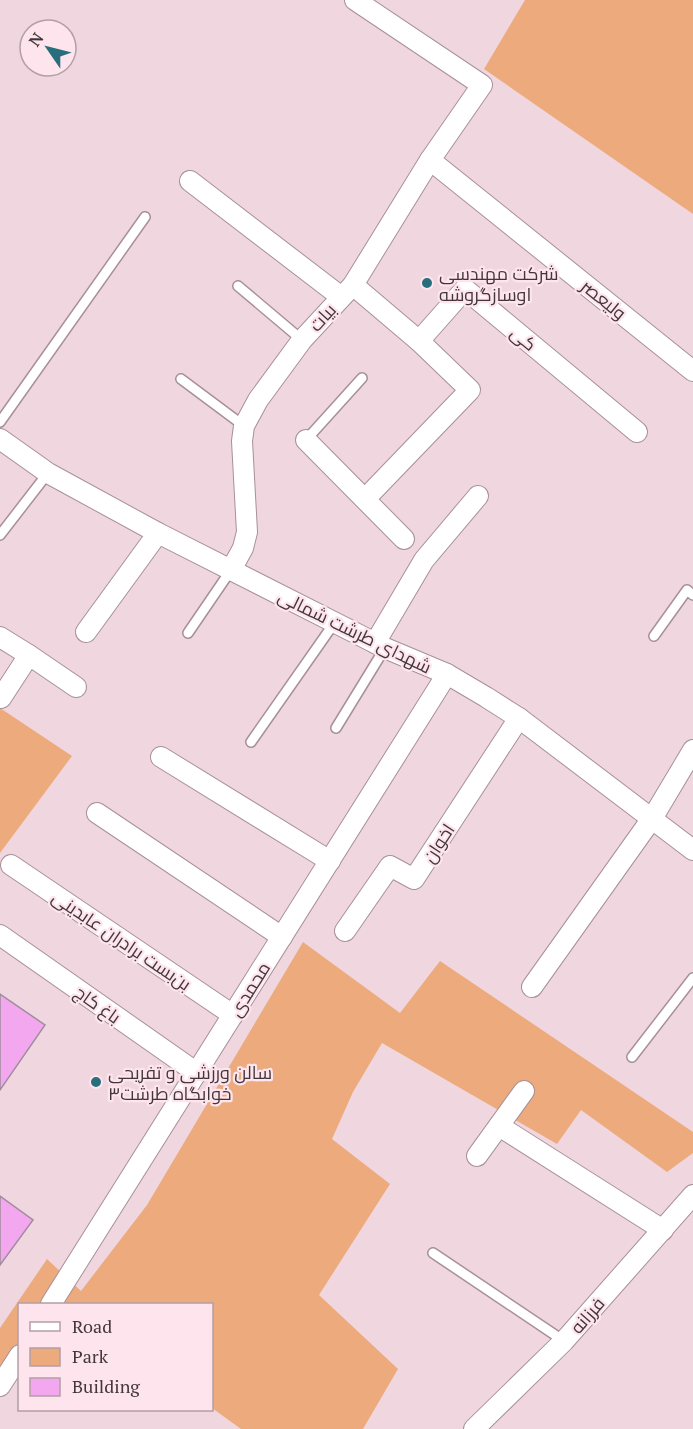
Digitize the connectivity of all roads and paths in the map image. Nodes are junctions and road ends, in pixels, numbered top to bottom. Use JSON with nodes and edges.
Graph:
{"nodes":[{"id":1,"x":355,"y":0,"type":"edge"},
{"id":2,"x":430,"y":160,"type":"junction"},
{"id":3,"x":190,"y":181,"type":"dead end"},
{"id":4,"x":145,"y":217,"type":"dead end"},
{"id":5,"x":238,"y":286,"type":"dead end"},
{"id":6,"x":347,"y":291,"type":"junction"},
{"id":7,"x":302,"y":340,"type":"junction"},
{"id":8,"x":419,"y":341,"type":"junction"},
{"id":9,"x":693,"y":371,"type":"edge"},
{"id":10,"x":362,"y":378,"type":"dead end"},
{"id":11,"x":181,"y":379,"type":"dead end"},
{"id":12,"x":0,"y":422,"type":"edge"},
{"id":13,"x":244,"y":426,"type":"junction"},
{"id":14,"x":637,"y":432,"type":"dead end"},
{"id":15,"x":0,"y":439,"type":"edge"},
{"id":16,"x":306,"y":440,"type":"joint"},
{"id":17,"x":48,"y":473,"type":"junction"},
{"id":18,"x":478,"y":496,"type":"dead end"},
{"id":19,"x":365,"y":499,"type":"junction"},
{"id":20,"x":158,"y":533,"type":"junction"},
{"id":21,"x":0,"y":535,"type":"edge"},
{"id":22,"x":404,"y":539,"type":"dead end"},
{"id":23,"x":231,"y":570,"type":"junction"},
{"id":24,"x":693,"y":595,"type":"edge"},
{"id":25,"x":335,"y":622,"type":"junction"},
{"id":26,"x":86,"y":632,"type":"dead end"},
{"id":27,"x":188,"y":633,"type":"dead end"},
{"id":28,"x":654,"y":636,"type":"dead end"},
{"id":29,"x":0,"y":637,"type":"edge"},
{"id":30,"x":380,"y":645,"type":"junction"},
{"id":31,"x":29,"y":655,"type":"junction"},
{"id":32,"x":447,"y":674,"type":"junction"},
{"id":33,"x":76,"y":687,"type":"dead end"},
{"id":34,"x":1,"y":698,"type":"edge"},
{"id":35,"x":519,"y":718,"type":"junction"},
{"id":36,"x":336,"y":728,"type":"dead end"},
{"id":37,"x":251,"y":742,"type":"dead end"},
{"id":38,"x":693,"y":750,"type":"edge"},
{"id":39,"x":161,"y":757,"type":"dead end"},
{"id":40,"x":98,"y":813,"type":"dead end"},
{"id":41,"x":653,"y":817,"type":"junction"},
{"id":42,"x":693,"y":850,"type":"edge"},
{"id":43,"x":330,"y":861,"type":"junction"},
{"id":44,"x":11,"y":865,"type":"dead end"},
{"id":45,"x":345,"y":931,"type":"dead end"},
{"id":46,"x":1,"y":936,"type":"edge"},
{"id":47,"x":282,"y":937,"type":"junction"},
{"id":48,"x":693,"y":978,"type":"edge"},
{"id":49,"x":532,"y":987,"type":"dead end"},
{"id":50,"x":233,"y":1015,"type":"junction"},
{"id":51,"x":632,"y":1057,"type":"dead end"},
{"id":52,"x":197,"y":1073,"type":"junction"},
{"id":53,"x":524,"y":1092,"type":"dead end"},
{"id":54,"x":499,"y":1126,"type":"junction"},
{"id":55,"x":477,"y":1156,"type":"dead end"},
{"id":56,"x":693,"y":1195,"type":"edge"},
{"id":57,"x":663,"y":1230,"type":"junction"},
{"id":58,"x":433,"y":1253,"type":"dead end"},
{"id":59,"x":52,"y":1303,"type":"edge"},
{"id":60,"x":564,"y":1341,"type":"junction"},
{"id":61,"x":18,"y":1358,"type":"edge"},
{"id":62,"x":0,"y":1386,"type":"edge"},
{"id":63,"x":474,"y":1429,"type":"edge"}],
"edges":[{"from":1,"to":2,"type":"street","name":"بیات"},
{"from":2,"to":6,"type":"street","name":"بیات"},
{"from":2,"to":9,"type":"street","name":"ولیعصر"},
{"from":3,"to":6,"type":"street"},
{"from":4,"to":12,"type":"lane"},
{"from":5,"to":7,"type":"lane"},
{"from":6,"to":7,"type":"street","name":"بیات"},
{"from":6,"to":8,"type":"street"},
{"from":7,"to":13,"type":"street","name":"بیات"},
{"from":8,"to":14,"type":"street","name":"کی"},
{"from":8,"to":19,"type":"street"},
{"from":10,"to":16,"type":"lane"},
{"from":11,"to":13,"type":"lane"},
{"from":13,"to":23,"type":"street","name":"بیات"},
{"from":15,"to":17,"type":"street","name":"شهدای طرشت شمالی"},
{"from":16,"to":19,"type":"street"},
{"from":17,"to":20,"type":"street","name":"شهدای طرشت شمالی"},
{"from":17,"to":21,"type":"lane"},
{"from":18,"to":30,"type":"street"},
{"from":19,"to":22,"type":"street"},
{"from":20,"to":23,"type":"street","name":"شهدای طرشت شمالی"},
{"from":20,"to":26,"type":"street"},
{"from":23,"to":25,"type":"street","name":"شهدای طرشت شمالی"},
{"from":23,"to":27,"type":"lane"},
{"from":24,"to":28,"type":"lane"},
{"from":25,"to":30,"type":"street","name":"شهدای طرشت شمالی"},
{"from":25,"to":37,"type":"lane"},
{"from":29,"to":31,"type":"street"},
{"from":30,"to":32,"type":"street","name":"شهدای طرشت شمالی"},
{"from":30,"to":36,"type":"lane"},
{"from":31,"to":33,"type":"street"},
{"from":31,"to":34,"type":"street"},
{"from":32,"to":35,"type":"street","name":"شهدای طرشت شمالی"},
{"from":32,"to":43,"type":"street","name":"محمدی"},
{"from":35,"to":41,"type":"street","name":"شهدای طرشت شمالی"},
{"from":35,"to":45,"type":"street","name":"اخوان"},
{"from":38,"to":41,"type":"street"},
{"from":39,"to":43,"type":"street"},
{"from":40,"to":47,"type":"street"},
{"from":41,"to":42,"type":"street","name":"شهدای طرشت شمالی"},
{"from":41,"to":49,"type":"street"},
{"from":43,"to":47,"type":"street","name":"محمدی"},
{"from":44,"to":50,"type":"street","name":"بن‌بست برادران عابدینی"},
{"from":46,"to":52,"type":"street","name":"باغ کاج"},
{"from":47,"to":50,"type":"street","name":"محمدی"},
{"from":48,"to":51,"type":"lane"},
{"from":50,"to":52,"type":"street","name":"محمدی"},
{"from":52,"to":59,"type":"street","name":"محمدی"},
{"from":53,"to":54,"type":"street"},
{"from":54,"to":55,"type":"street"},
{"from":54,"to":57,"type":"street"},
{"from":56,"to":57,"type":"street","name":"فرزانه"},
{"from":57,"to":60,"type":"street","name":"فرزانه"},
{"from":58,"to":60,"type":"lane"},
{"from":60,"to":63,"type":"street","name":"فرزانه"},
{"from":61,"to":62,"type":"street"}]}
